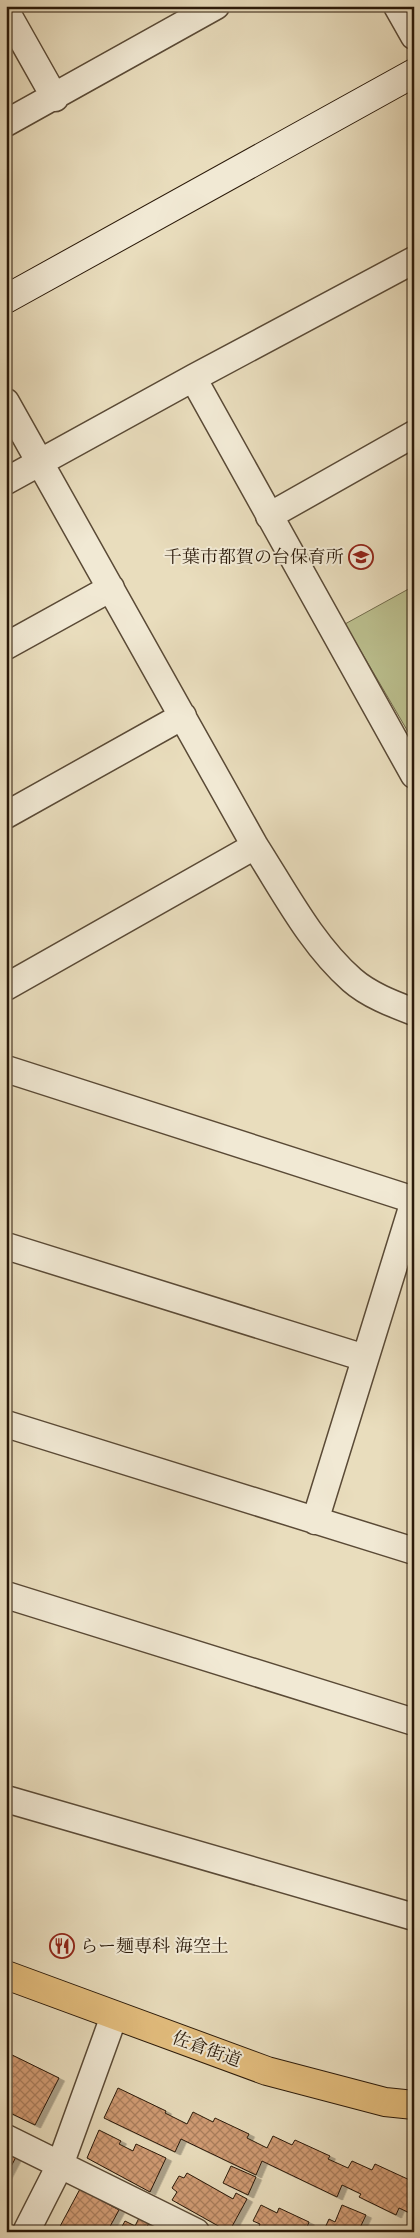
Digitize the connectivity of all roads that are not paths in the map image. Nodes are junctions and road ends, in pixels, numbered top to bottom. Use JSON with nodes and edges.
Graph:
{"nodes":[{"id":1,"x":397,"y":6,"type":"edge"},
{"id":2,"x":205,"y":9,"type":"edge"},
{"id":3,"x":6,"y":11,"type":"edge"},
{"id":4,"x":414,"y":36,"type":"edge"},
{"id":5,"x":414,"y":73,"type":"edge"},
{"id":6,"x":55,"y":98,"type":"junction"},
{"id":7,"x":6,"y":123,"type":"edge"},
{"id":8,"x":414,"y":260,"type":"edge"},
{"id":9,"x":6,"y":299,"type":"edge"},
{"id":10,"x":195,"y":376,"type":"junction"},
{"id":11,"x":6,"y":402,"type":"edge"},
{"id":12,"x":414,"y":434,"type":"edge"},
{"id":13,"x":40,"y":462,"type":"junction"},
{"id":14,"x":6,"y":481,"type":"edge"},
{"id":15,"x":269,"y":516,"type":"junction"},
{"id":16,"x":110,"y":588,"type":"junction"},
{"id":17,"x":6,"y":646,"type":"edge"},
{"id":18,"x":183,"y":716,"type":"junction"},
{"id":19,"x":414,"y":775,"type":"edge"},
{"id":20,"x":6,"y":815,"type":"edge"},
{"id":21,"x":255,"y":846,"type":"junction"},
{"id":22,"x":6,"y":987,"type":"edge"},
{"id":23,"x":414,"y":1012,"type":"edge"},
{"id":24,"x":6,"y":1069,"type":"edge"},
{"id":25,"x":414,"y":1200,"type":"edge"},
{"id":26,"x":6,"y":1246,"type":"edge"},
{"id":27,"x":365,"y":1358,"type":"junction"},
{"id":28,"x":6,"y":1424,"type":"edge"},
{"id":29,"x":315,"y":1521,"type":"junction"},
{"id":30,"x":414,"y":1551,"type":"edge"},
{"id":31,"x":6,"y":1595,"type":"edge"},
{"id":32,"x":413,"y":1720,"type":"edge"},
{"id":33,"x":6,"y":1799,"type":"edge"},
{"id":34,"x":414,"y":1917,"type":"edge"},
{"id":35,"x":6,"y":1976,"type":"edge"},
{"id":36,"x":114,"y":2016,"type":"junction"},
{"id":37,"x":414,"y":2105,"type":"edge"},
{"id":38,"x":6,"y":2138,"type":"edge"},
{"id":39,"x":60,"y":2165,"type":"junction"},
{"id":40,"x":26,"y":2232,"type":"edge"},
{"id":41,"x":196,"y":2232,"type":"edge"}],
"edges":[{"from":1,"to":4,"type":"street"},
{"from":2,"to":6,"type":"street"},
{"from":3,"to":6,"type":"street"},
{"from":5,"to":9,"type":"street"},
{"from":6,"to":7,"type":"street"},
{"from":8,"to":10,"type":"street"},
{"from":10,"to":13,"type":"street"},
{"from":10,"to":15,"type":"street"},
{"from":11,"to":13,"type":"street"},
{"from":12,"to":15,"type":"street"},
{"from":13,"to":14,"type":"street"},
{"from":13,"to":16,"type":"street"},
{"from":15,"to":19,"type":"street"},
{"from":16,"to":17,"type":"street"},
{"from":16,"to":18,"type":"street"},
{"from":18,"to":20,"type":"street"},
{"from":18,"to":21,"type":"street"},
{"from":21,"to":22,"type":"street"},
{"from":21,"to":23,"type":"street"},
{"from":24,"to":25,"type":"street"},
{"from":25,"to":27,"type":"street"},
{"from":26,"to":27,"type":"street"},
{"from":27,"to":29,"type":"street"},
{"from":28,"to":29,"type":"street"},
{"from":29,"to":30,"type":"street"},
{"from":31,"to":32,"type":"street"},
{"from":33,"to":34,"type":"street"},
{"from":35,"to":36,"type":"main road","name":"佐倉街道"},
{"from":36,"to":37,"type":"main road","name":"佐倉街道"},
{"from":36,"to":39,"type":"street"},
{"from":38,"to":39,"type":"street"},
{"from":39,"to":40,"type":"street"},
{"from":39,"to":41,"type":"street"}]}
